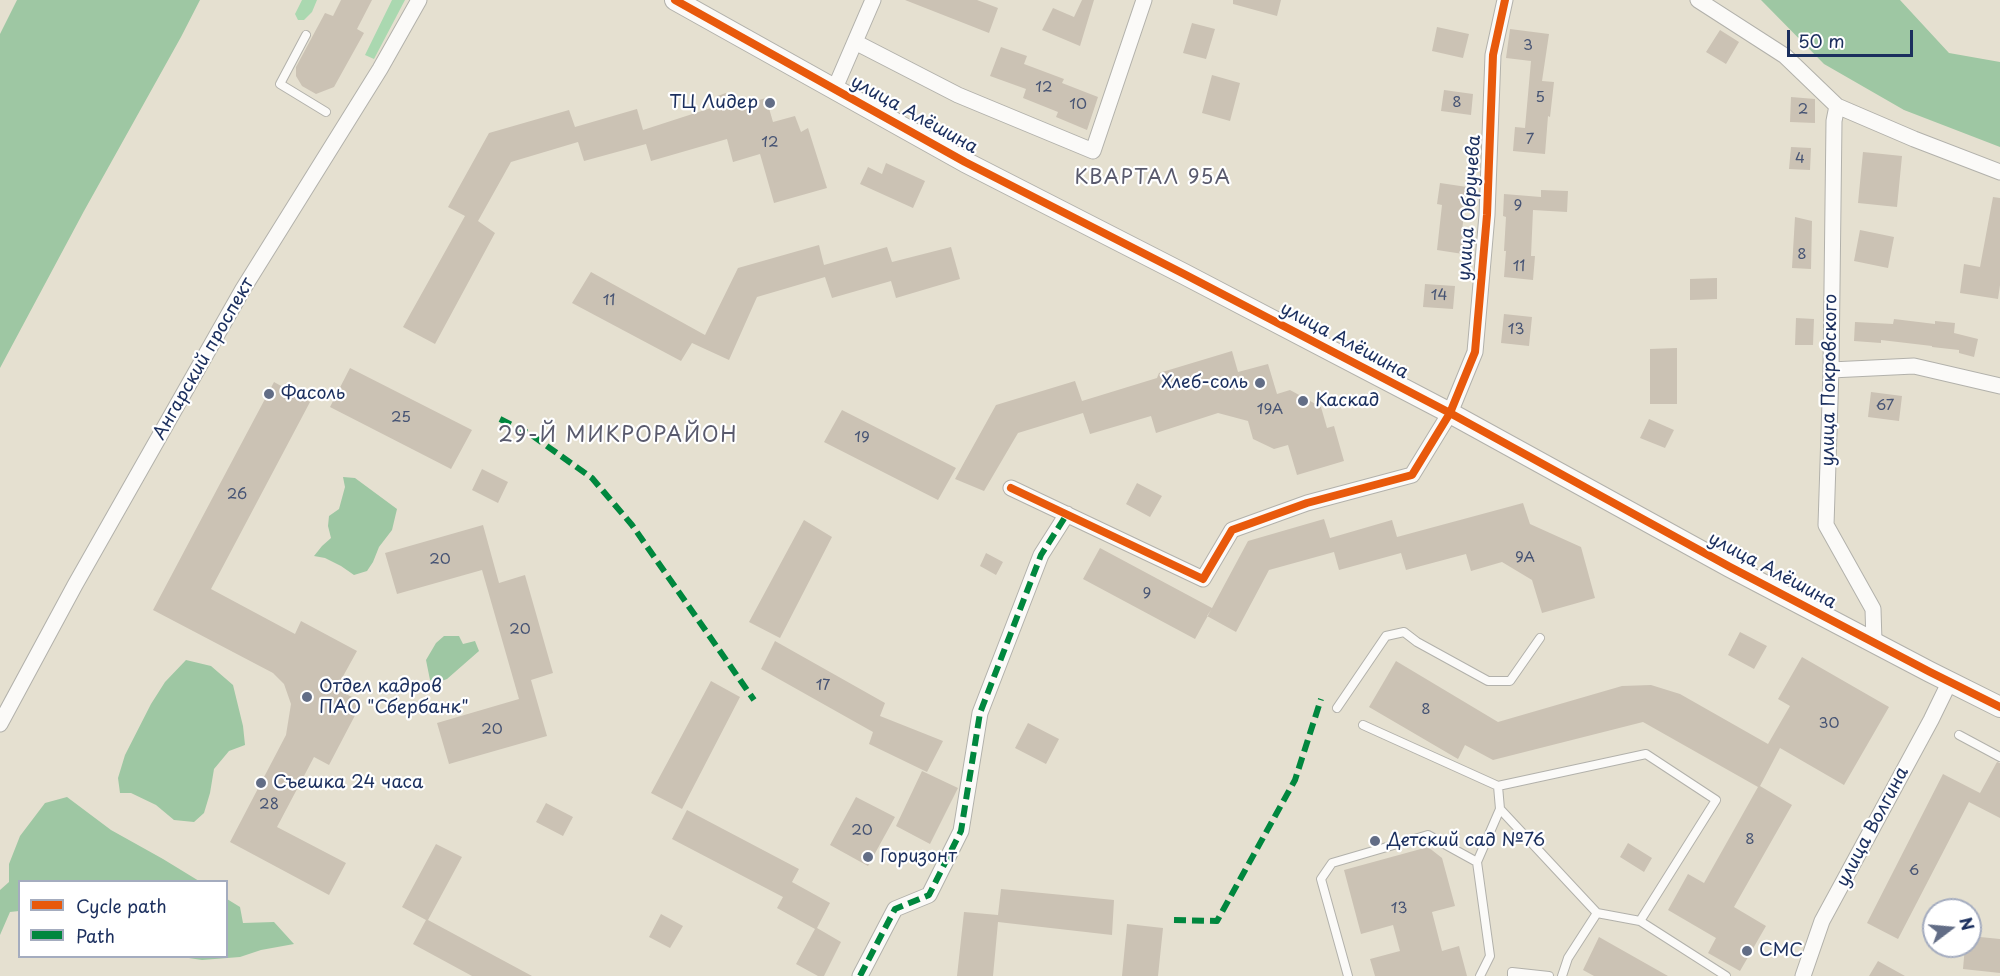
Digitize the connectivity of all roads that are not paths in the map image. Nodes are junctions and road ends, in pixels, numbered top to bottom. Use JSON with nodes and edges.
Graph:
{"nodes":[{"id":1,"x":418,"y":0,"type":"edge"},
{"id":2,"x":675,"y":0,"type":"edge"},
{"id":3,"x":873,"y":0,"type":"edge"},
{"id":4,"x":1144,"y":0,"type":"edge"},
{"id":5,"x":1504,"y":0,"type":"edge"},
{"id":6,"x":1698,"y":0,"type":"edge"},
{"id":7,"x":306,"y":35,"type":"dead end"},
{"id":8,"x":855,"y":42,"type":"junction"},
{"id":9,"x":835,"y":88,"type":"junction"},
{"id":10,"x":1837,"y":106,"type":"junction"},
{"id":11,"x":326,"y":112,"type":"dead end"},
{"id":12,"x":2000,"y":172,"type":"edge"},
{"id":13,"x":1831,"y":370,"type":"junction"},
{"id":14,"x":2000,"y":386,"type":"edge"},
{"id":15,"x":1450,"y":413,"type":"junction"},
{"id":16,"x":1011,"y":488,"type":"dead end"},
{"id":17,"x":1067,"y":514,"type":"junction"},
{"id":18,"x":1540,"y":638,"type":"dead end"},
{"id":19,"x":1874,"y":642,"type":"junction"},
{"id":20,"x":1950,"y":681,"type":"junction"},
{"id":21,"x":2000,"y":707,"type":"edge"},
{"id":22,"x":1337,"y":708,"type":"dead end"},
{"id":23,"x":0,"y":724,"type":"edge"},
{"id":24,"x":1363,"y":725,"type":"dead end"},
{"id":25,"x":1959,"y":735,"type":"dead end"},
{"id":26,"x":2000,"y":757,"type":"edge"},
{"id":27,"x":1498,"y":786,"type":"junction"},
{"id":28,"x":1500,"y":809,"type":"junction"},
{"id":29,"x":1477,"y":862,"type":"junction"},
{"id":30,"x":1597,"y":913,"type":"junction"},
{"id":31,"x":1640,"y":921,"type":"junction"},
{"id":32,"x":860,"y":976,"type":"edge"},
{"id":33,"x":1348,"y":976,"type":"edge"},
{"id":34,"x":1480,"y":976,"type":"edge"},
{"id":35,"x":1512,"y":976,"type":"edge"},
{"id":36,"x":1549,"y":976,"type":"edge"},
{"id":37,"x":1562,"y":976,"type":"edge"},
{"id":38,"x":1726,"y":976,"type":"edge"},
{"id":39,"x":1803,"y":976,"type":"edge"}],
"edges":[{"from":1,"to":23,"type":"street","name":"Ангарский проспект"},
{"from":2,"to":9,"type":"street","name":"улица Алёшина"},
{"from":3,"to":8,"type":"street"},
{"from":4,"to":8,"type":"street"},
{"from":5,"to":15,"type":"street","name":"улица Обручева"},
{"from":6,"to":10,"type":"street"},
{"from":7,"to":11,"type":"lane"},
{"from":8,"to":9,"type":"street"},
{"from":9,"to":15,"type":"street","name":"улица Алёшина"},
{"from":10,"to":12,"type":"street"},
{"from":10,"to":13,"type":"street","name":"улица Покровского"},
{"from":13,"to":14,"type":"street"},
{"from":13,"to":19,"type":"street","name":"улица Покровского"},
{"from":15,"to":17,"type":"street","name":"улица Обручева"},
{"from":15,"to":19,"type":"street","name":"улица Алёшина"},
{"from":16,"to":17,"type":"street"},
{"from":17,"to":32,"type":"street"},
{"from":18,"to":22,"type":"lane"},
{"from":19,"to":20,"type":"street","name":"улица Алёшина"},
{"from":20,"to":21,"type":"street","name":"улица Алёшина"},
{"from":20,"to":39,"type":"street","name":"улица Волгина"},
{"from":24,"to":27,"type":"lane"},
{"from":25,"to":26,"type":"lane"},
{"from":27,"to":28,"type":"lane"},
{"from":27,"to":31,"type":"lane"},
{"from":28,"to":29,"type":"lane"},
{"from":28,"to":30,"type":"lane"},
{"from":29,"to":33,"type":"lane"},
{"from":29,"to":34,"type":"lane"},
{"from":30,"to":31,"type":"lane"},
{"from":30,"to":37,"type":"lane"},
{"from":31,"to":38,"type":"lane"},
{"from":35,"to":36,"type":"lane"}]}
